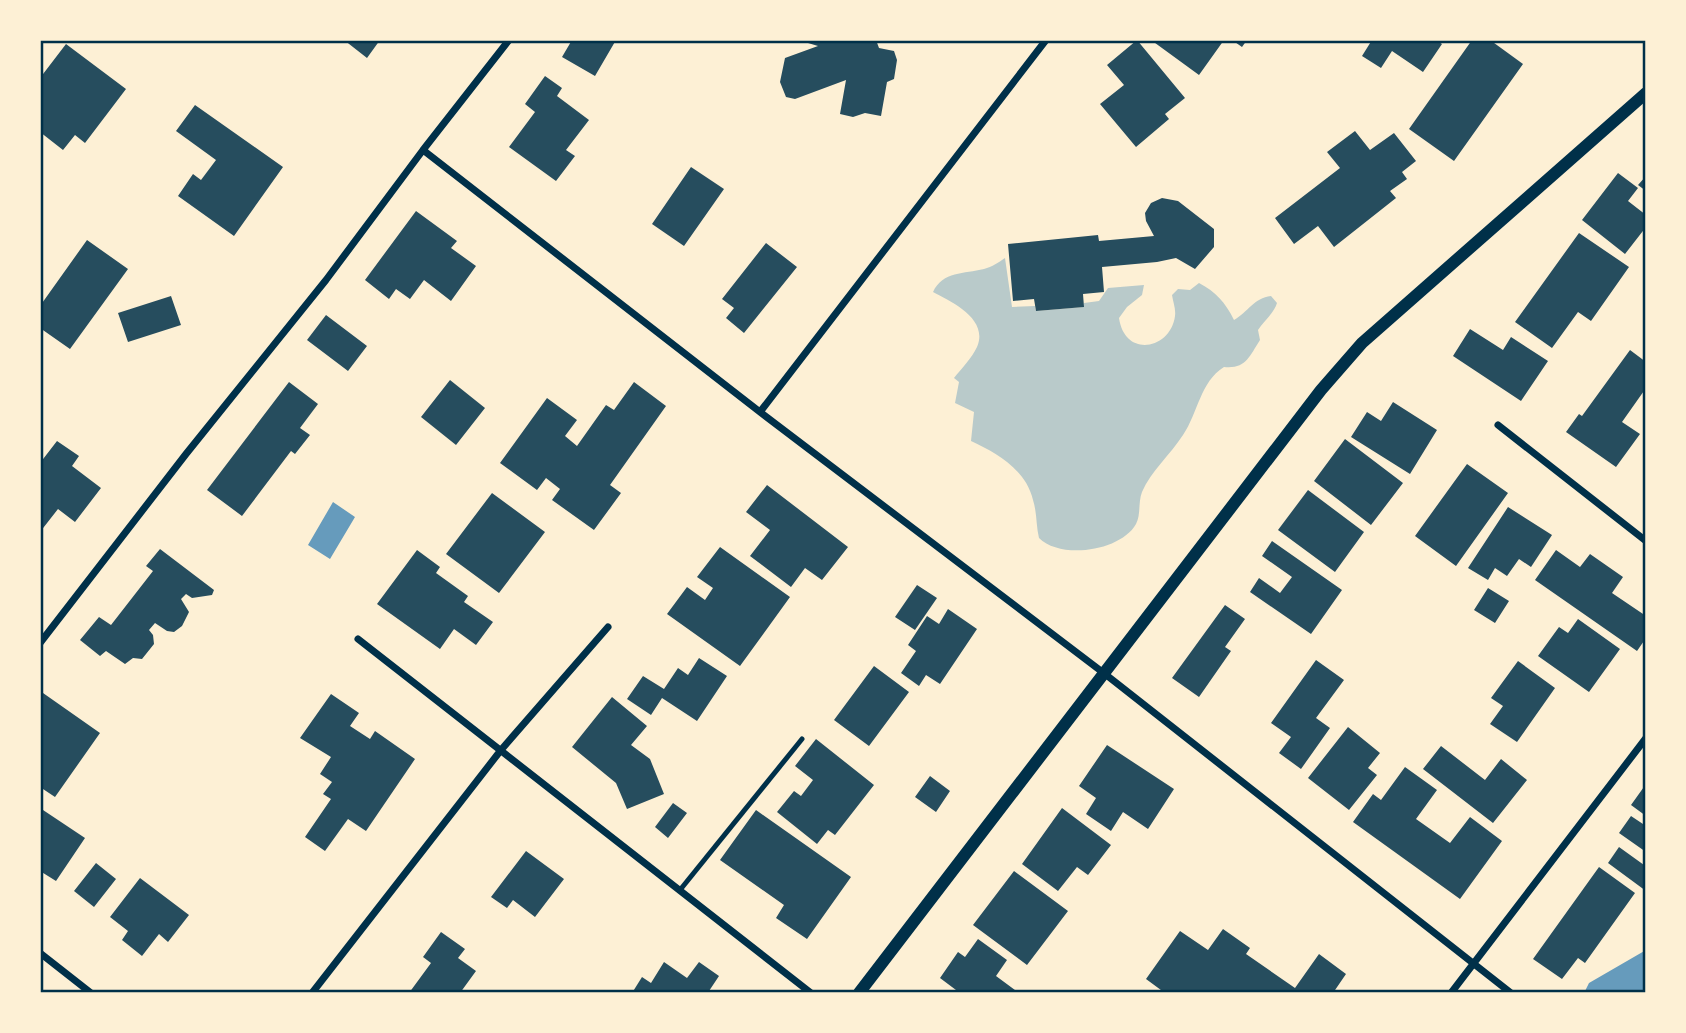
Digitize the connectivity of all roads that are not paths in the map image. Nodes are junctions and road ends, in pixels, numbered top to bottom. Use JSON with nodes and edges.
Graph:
{"nodes":[{"id":1,"x":509,"y":40,"type":"edge"},
{"id":2,"x":1046,"y":40,"type":"edge"},
{"id":3,"x":1646,"y":93,"type":"edge"},
{"id":4,"x":423,"y":150,"type":"junction"},
{"id":5,"x":760,"y":412,"type":"junction"},
{"id":6,"x":1498,"y":425,"type":"dead end"},
{"id":7,"x":1646,"y":541,"type":"edge"},
{"id":8,"x":608,"y":627,"type":"dead end"},
{"id":9,"x":358,"y":639,"type":"dead end"},
{"id":10,"x":40,"y":643,"type":"edge"},
{"id":11,"x":1105,"y":674,"type":"junction"},
{"id":12,"x":802,"y":738,"type":"dead end"},
{"id":13,"x":1646,"y":738,"type":"edge"},
{"id":14,"x":500,"y":750,"type":"junction"},
{"id":15,"x":680,"y":890,"type":"junction"},
{"id":16,"x":40,"y":953,"type":"edge"},
{"id":17,"x":1474,"y":964,"type":"junction"},
{"id":18,"x":91,"y":993,"type":"edge"},
{"id":19,"x":312,"y":993,"type":"edge"},
{"id":20,"x":811,"y":993,"type":"edge"},
{"id":21,"x":859,"y":993,"type":"edge"},
{"id":22,"x":1451,"y":993,"type":"edge"},
{"id":23,"x":1511,"y":993,"type":"edge"}],
"edges":[{"from":1,"to":4,"type":"street"},
{"from":2,"to":5,"type":"street"},
{"from":3,"to":11,"type":"street"},
{"from":4,"to":5,"type":"street"},
{"from":4,"to":10,"type":"street"},
{"from":5,"to":11,"type":"street"},
{"from":6,"to":7,"type":"street"},
{"from":8,"to":14,"type":"street"},
{"from":9,"to":14,"type":"street"},
{"from":11,"to":17,"type":"street"},
{"from":11,"to":21,"type":"street"},
{"from":12,"to":15,"type":"lane"},
{"from":13,"to":17,"type":"street"},
{"from":14,"to":15,"type":"street"},
{"from":14,"to":19,"type":"street"},
{"from":15,"to":20,"type":"street"},
{"from":16,"to":18,"type":"street"},
{"from":17,"to":22,"type":"street"},
{"from":17,"to":23,"type":"street"}]}
